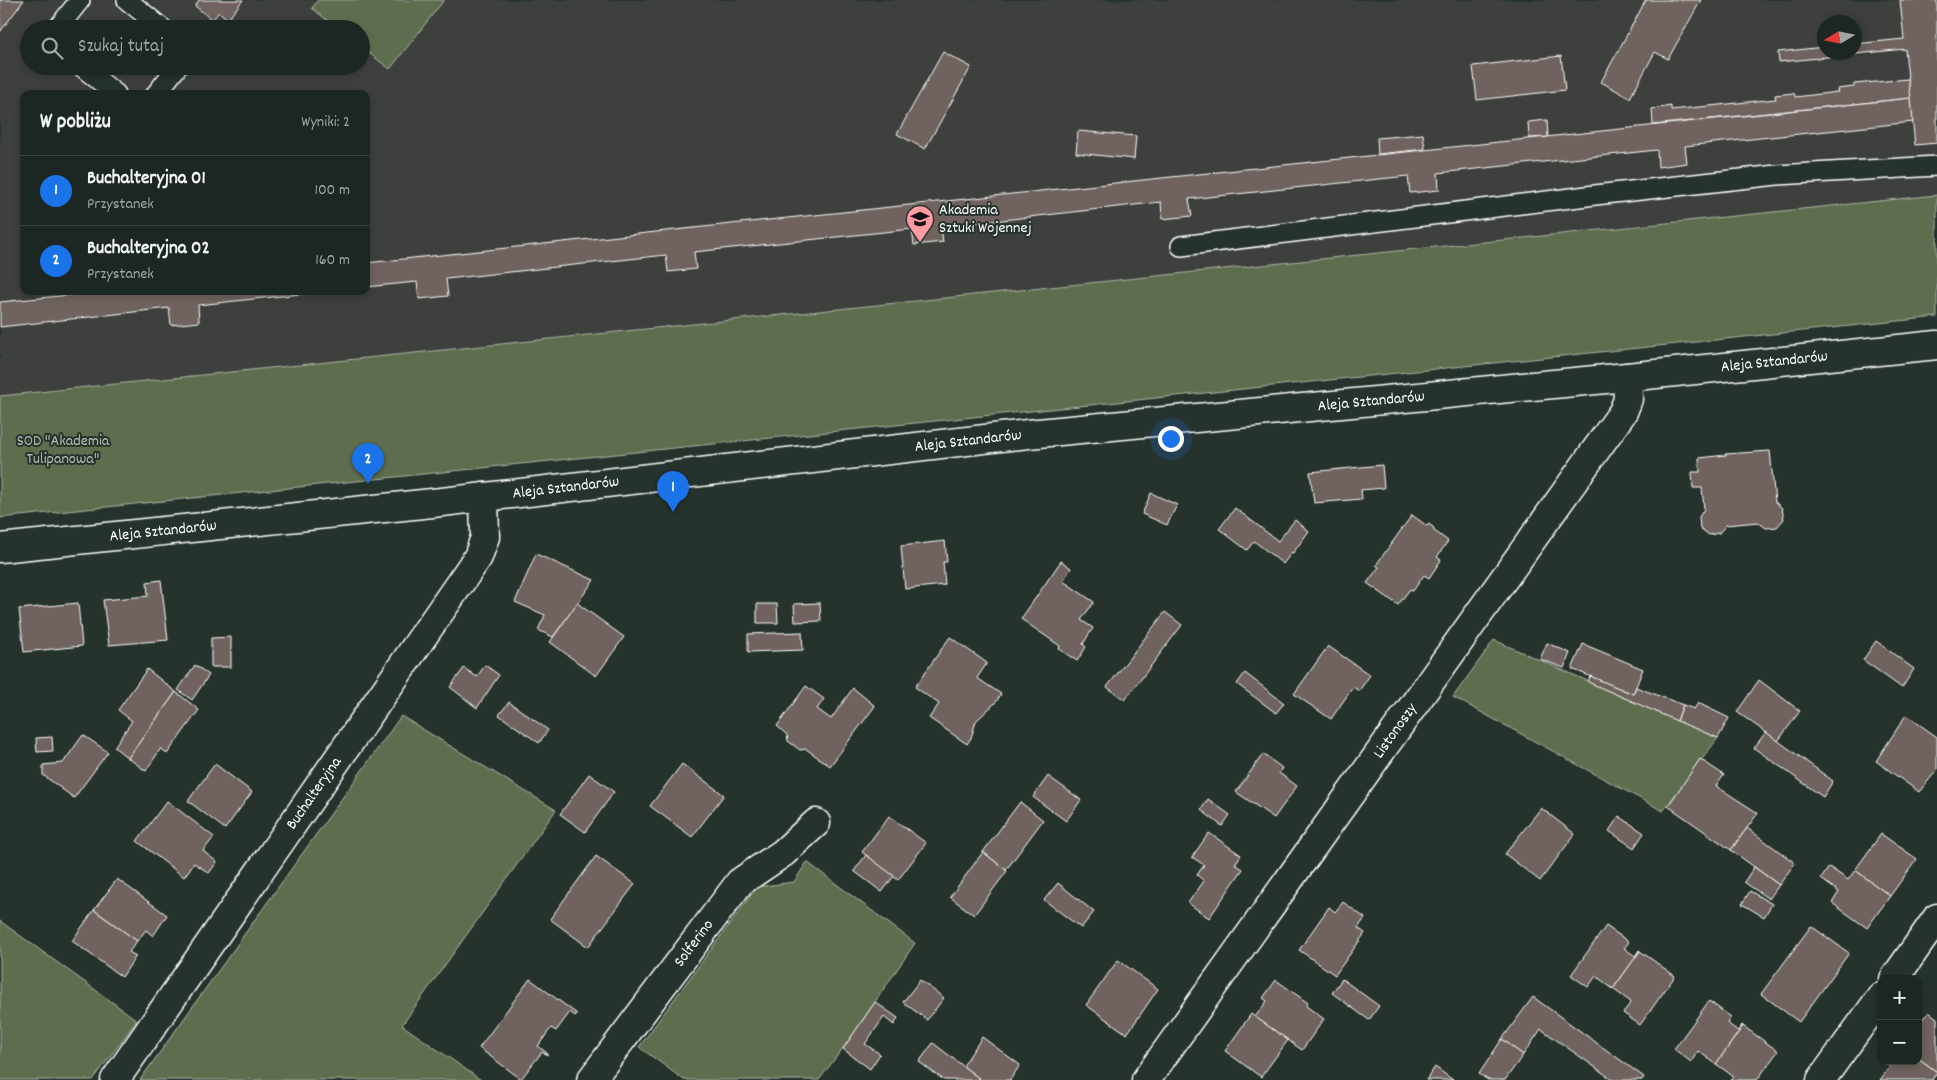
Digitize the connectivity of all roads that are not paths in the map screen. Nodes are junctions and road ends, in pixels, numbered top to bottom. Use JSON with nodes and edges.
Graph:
{"nodes":[{"id":1,"x":80,"y":0,"type":"edge"},
{"id":2,"x":127,"y":0,"type":"edge"},
{"id":3,"x":64,"y":20,"type":"edge"},
{"id":4,"x":152,"y":20,"type":"edge"},
{"id":5,"x":92,"y":75,"type":"edge"},
{"id":6,"x":171,"y":75,"type":"edge"},
{"id":7,"x":111,"y":90,"type":"edge"},
{"id":8,"x":159,"y":90,"type":"edge"},
{"id":9,"x":1937,"y":166,"type":"edge"},
{"id":10,"x":1181,"y":246,"type":"dead end"},
{"id":11,"x":1937,"y":345,"type":"edge"},
{"id":12,"x":1627,"y":377,"type":"junction"},
{"id":13,"x":484,"y":497,"type":"junction"},
{"id":14,"x":0,"y":548,"type":"edge"},
{"id":15,"x":816,"y":823,"type":"dead end"},
{"id":16,"x":1937,"y":918,"type":"edge"},
{"id":17,"x":1897,"y":975,"type":"edge"},
{"id":18,"x":1877,"y":1003,"type":"edge"},
{"id":19,"x":115,"y":1080,"type":"edge"},
{"id":20,"x":591,"y":1080,"type":"edge"},
{"id":21,"x":1146,"y":1080,"type":"edge"},
{"id":22,"x":1821,"y":1080,"type":"edge"}],
"edges":[{"from":1,"to":3,"type":"lane"},
{"from":2,"to":4,"type":"lane"},
{"from":5,"to":7,"type":"lane"},
{"from":6,"to":8,"type":"lane"},
{"from":9,"to":10,"type":"lane"},
{"from":11,"to":12,"type":"street","name":"Aleja Sztandarów"},
{"from":12,"to":13,"type":"street","name":"Aleja Sztandarów"},
{"from":12,"to":21,"type":"street","name":"Listonoszy"},
{"from":13,"to":14,"type":"street","name":"Aleja Sztandarów"},
{"from":13,"to":19,"type":"street","name":"Buchalteryjna"},
{"from":15,"to":20,"type":"street","name":"Solferino"},
{"from":16,"to":17,"type":"street"},
{"from":18,"to":22,"type":"street"}]}
